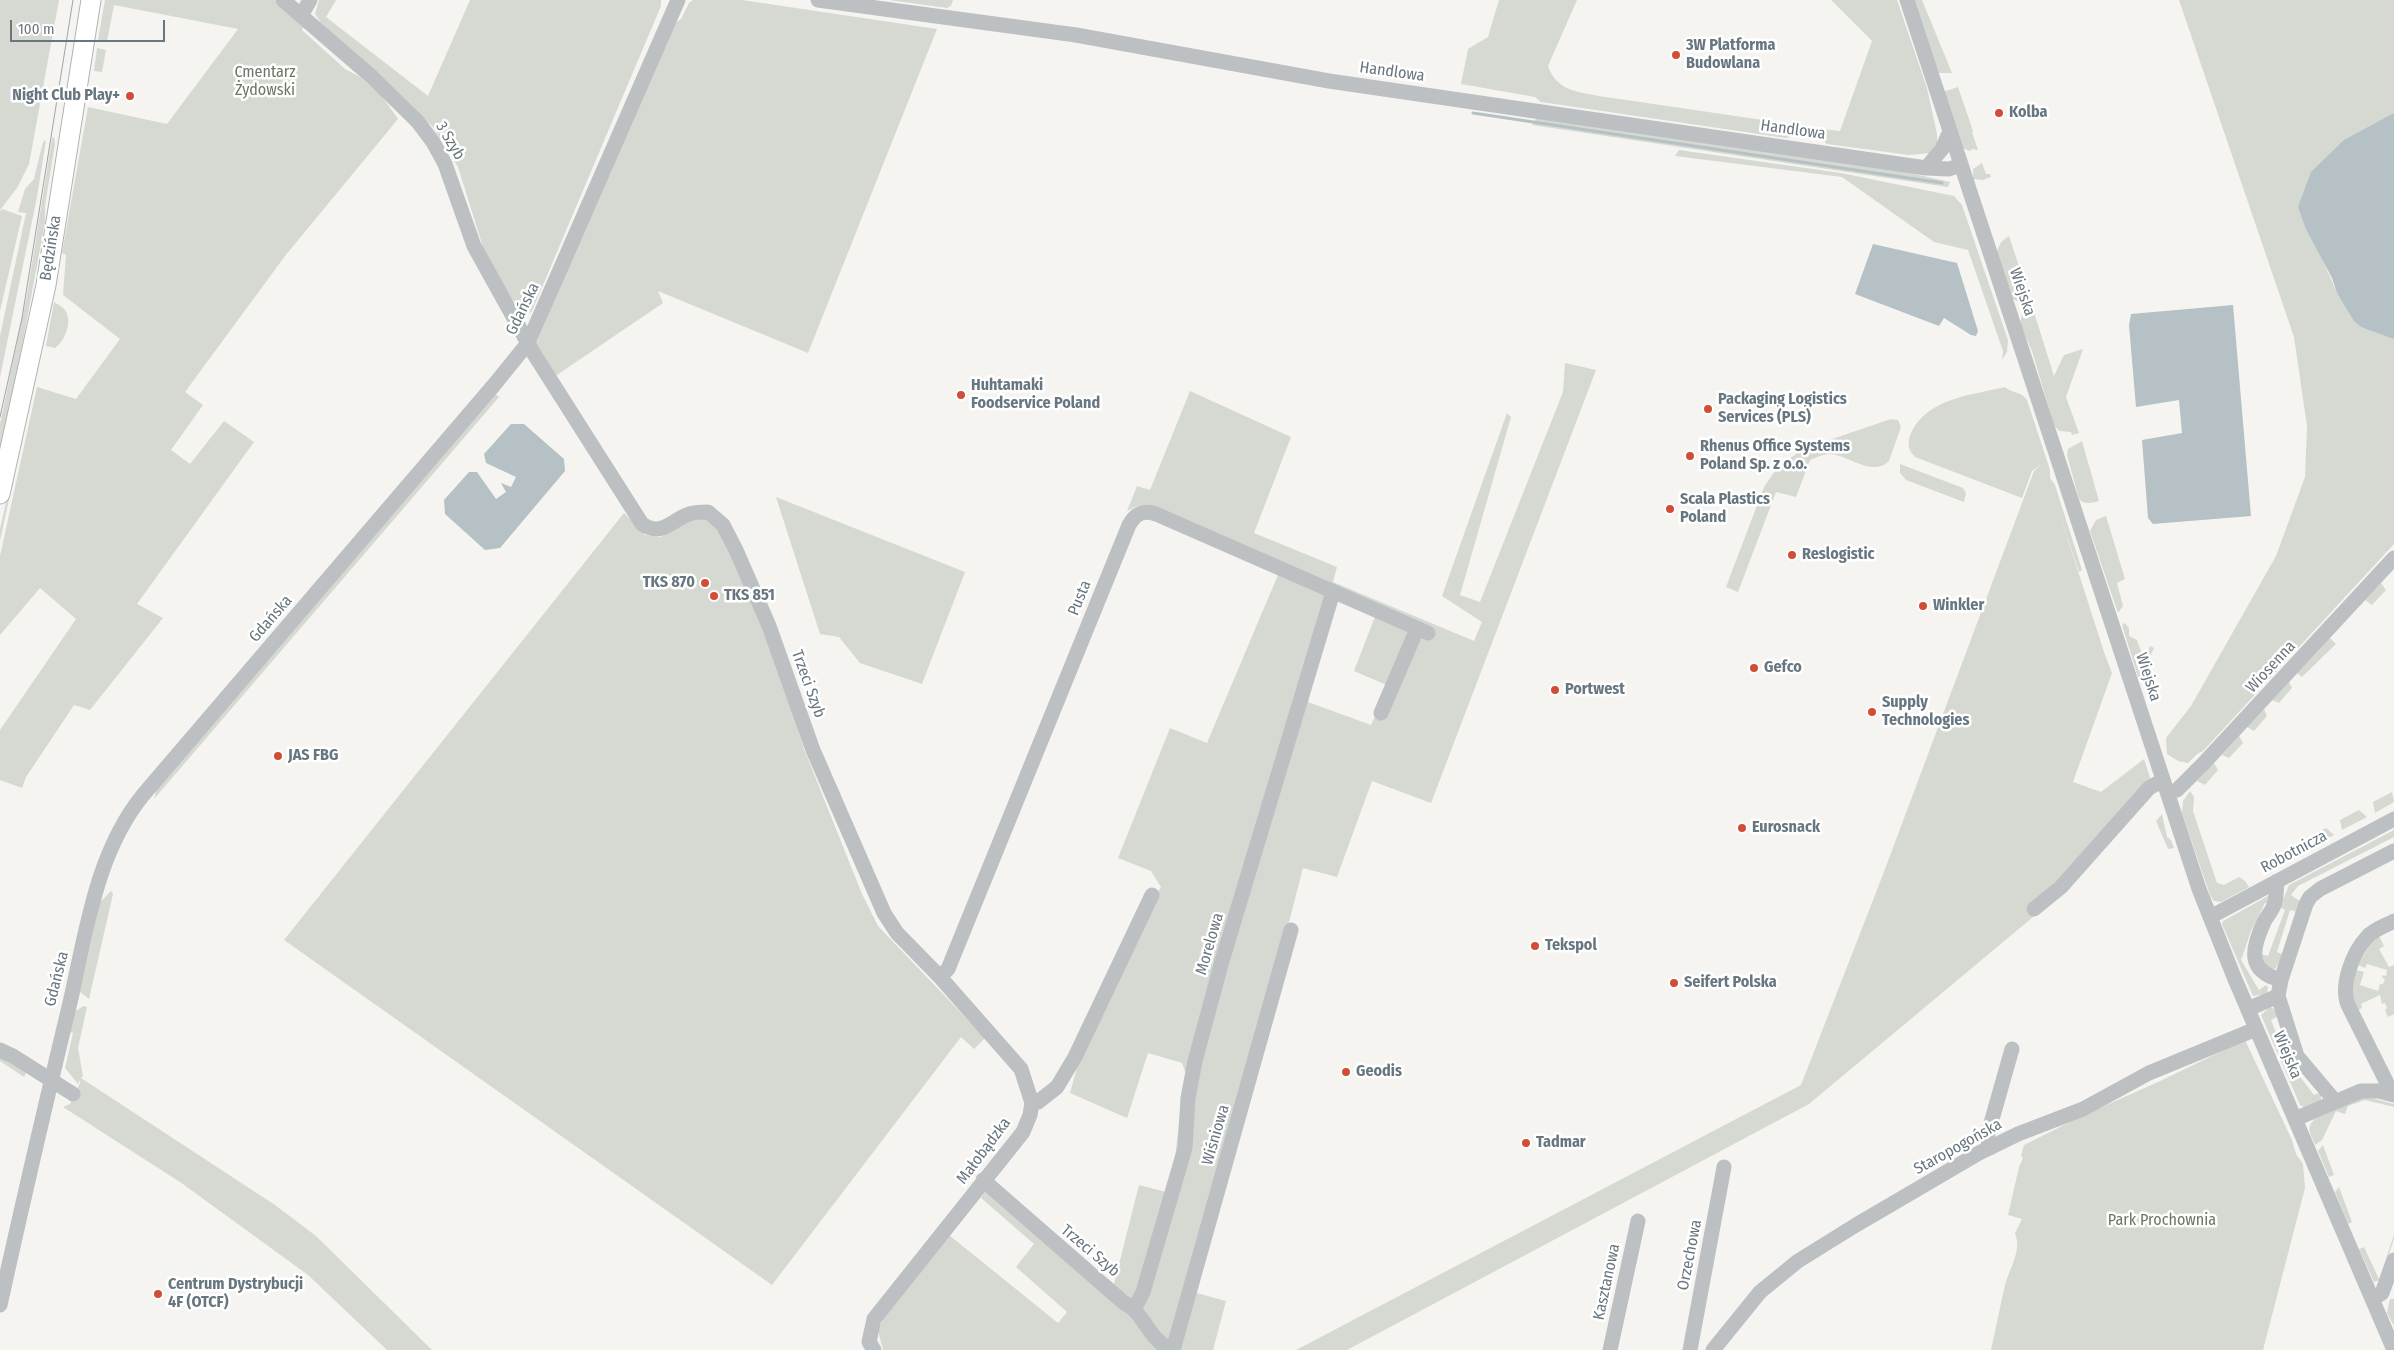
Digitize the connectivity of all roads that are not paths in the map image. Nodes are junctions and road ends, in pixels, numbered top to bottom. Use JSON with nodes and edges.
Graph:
{"nodes":[{"id":1,"x":91,"y":0,"type":"edge"},
{"id":2,"x":283,"y":0,"type":"edge"},
{"id":3,"x":310,"y":0,"type":"edge"},
{"id":4,"x":678,"y":0,"type":"edge"},
{"id":5,"x":818,"y":0,"type":"edge"},
{"id":6,"x":1907,"y":0,"type":"edge"},
{"id":7,"x":302,"y":14,"type":"junction"},
{"id":8,"x":1950,"y":131,"type":"junction"},
{"id":9,"x":1961,"y":165,"type":"junction"},
{"id":10,"x":1926,"y":168,"type":"junction"},
{"id":11,"x":528,"y":342,"type":"junction"},
{"id":12,"x":0,"y":494,"type":"edge"},
{"id":13,"x":2394,"y":558,"type":"edge"},
{"id":14,"x":1333,"y":592,"type":"junction"},
{"id":15,"x":1381,"y":713,"type":"dead end"},
{"id":16,"x":2166,"y":787,"type":"junction"},
{"id":17,"x":2394,"y":819,"type":"edge"},
{"id":18,"x":2394,"y":851,"type":"edge"},
{"id":19,"x":2277,"y":881,"type":"junction"},
{"id":20,"x":1152,"y":895,"type":"dead end"},
{"id":21,"x":2034,"y":909,"type":"dead end"},
{"id":22,"x":2210,"y":916,"type":"junction"},
{"id":23,"x":2394,"y":921,"type":"edge"},
{"id":24,"x":1291,"y":930,"type":"dead end"},
{"id":25,"x":940,"y":977,"type":"junction"},
{"id":26,"x":2280,"y":980,"type":"junction"},
{"id":27,"x":2278,"y":996,"type":"junction"},
{"id":28,"x":2248,"y":1009,"type":"junction"},
{"id":29,"x":2256,"y":1028,"type":"junction"},
{"id":30,"x":2012,"y":1049,"type":"dead end"},
{"id":31,"x":3,"y":1050,"type":"edge"},
{"id":32,"x":51,"y":1080,"type":"junction"},
{"id":33,"x":73,"y":1094,"type":"dead end"},
{"id":34,"x":2393,"y":1095,"type":"edge"},
{"id":35,"x":2335,"y":1101,"type":"junction"},
{"id":36,"x":1032,"y":1103,"type":"junction"},
{"id":37,"x":2295,"y":1119,"type":"junction"},
{"id":38,"x":1990,"y":1148,"type":"junction"},
{"id":39,"x":1724,"y":1167,"type":"dead end"},
{"id":40,"x":983,"y":1180,"type":"junction"},
{"id":41,"x":1638,"y":1221,"type":"dead end"},
{"id":42,"x":2394,"y":1260,"type":"edge"},
{"id":43,"x":2372,"y":1299,"type":"junction"},
{"id":44,"x":0,"y":1305,"type":"edge"},
{"id":45,"x":1135,"y":1308,"type":"junction"},
{"id":46,"x":871,"y":1346,"type":"edge"},
{"id":47,"x":1172,"y":1350,"type":"edge"},
{"id":48,"x":1610,"y":1350,"type":"edge"},
{"id":49,"x":1690,"y":1350,"type":"edge"},
{"id":50,"x":1713,"y":1350,"type":"edge"},
{"id":51,"x":2394,"y":1350,"type":"edge"}],
"edges":[{"from":1,"to":12,"type":"main road","name":"Będzińska"},
{"from":2,"to":7,"type":"street","name":"3 Szyb"},
{"from":3,"to":7,"type":"street"},
{"from":4,"to":11,"type":"street","name":"Gdańska"},
{"from":5,"to":10,"type":"street","name":"Handlowa"},
{"from":6,"to":8,"type":"street","name":"Wiejska"},
{"from":7,"to":11,"type":"street","name":"3 Szyb"},
{"from":8,"to":9,"type":"street","name":"Wiejska"},
{"from":8,"to":10,"type":"street"},
{"from":9,"to":10,"type":"street","name":"Handlowa"},
{"from":9,"to":16,"type":"street","name":"Wiejska"},
{"from":11,"to":25,"type":"street","name":"Trzeci Szyb"},
{"from":11,"to":32,"type":"street","name":"Gdańska"},
{"from":13,"to":16,"type":"street","name":"Wiosenna"},
{"from":14,"to":15,"type":"street","name":"Pusta"},
{"from":14,"to":25,"type":"street","name":"Pusta"},
{"from":14,"to":45,"type":"street","name":"Morelowa"},
{"from":16,"to":21,"type":"street","name":"Wiosenna"},
{"from":16,"to":22,"type":"street","name":"Wiejska"},
{"from":17,"to":19,"type":"street","name":"Robotnicza"},
{"from":18,"to":26,"type":"street"},
{"from":19,"to":22,"type":"street","name":"Robotnicza"},
{"from":19,"to":26,"type":"street"},
{"from":20,"to":36,"type":"street"},
{"from":22,"to":28,"type":"street","name":"Wiejska"},
{"from":23,"to":34,"type":"street"},
{"from":24,"to":47,"type":"street","name":"Wiśniowa"},
{"from":25,"to":36,"type":"street","name":"Trzeci Szyb"},
{"from":26,"to":27,"type":"street"},
{"from":27,"to":28,"type":"street"},
{"from":27,"to":35,"type":"street"},
{"from":28,"to":29,"type":"street","name":"Wiejska"},
{"from":29,"to":37,"type":"street","name":"Wiejska"},
{"from":29,"to":38,"type":"street","name":"Staropogońska"},
{"from":30,"to":38,"type":"street"},
{"from":31,"to":32,"type":"street"},
{"from":32,"to":33,"type":"street"},
{"from":32,"to":44,"type":"street","name":"Gdańska"},
{"from":34,"to":35,"type":"street"},
{"from":35,"to":37,"type":"street"},
{"from":36,"to":40,"type":"street","name":"Małobądzka"},
{"from":37,"to":43,"type":"street","name":"Wiejska"},
{"from":38,"to":50,"type":"street","name":"Staropogońska"},
{"from":39,"to":49,"type":"street","name":"Orzechowa"},
{"from":40,"to":45,"type":"street","name":"Trzeci Szyb"},
{"from":40,"to":46,"type":"street","name":"Małobądzka"},
{"from":41,"to":48,"type":"street","name":"Kasztanowa"},
{"from":42,"to":43,"type":"street"},
{"from":43,"to":51,"type":"street","name":"Wiejska"},
{"from":45,"to":47,"type":"street","name":"Trzeci Szyb"}]}
